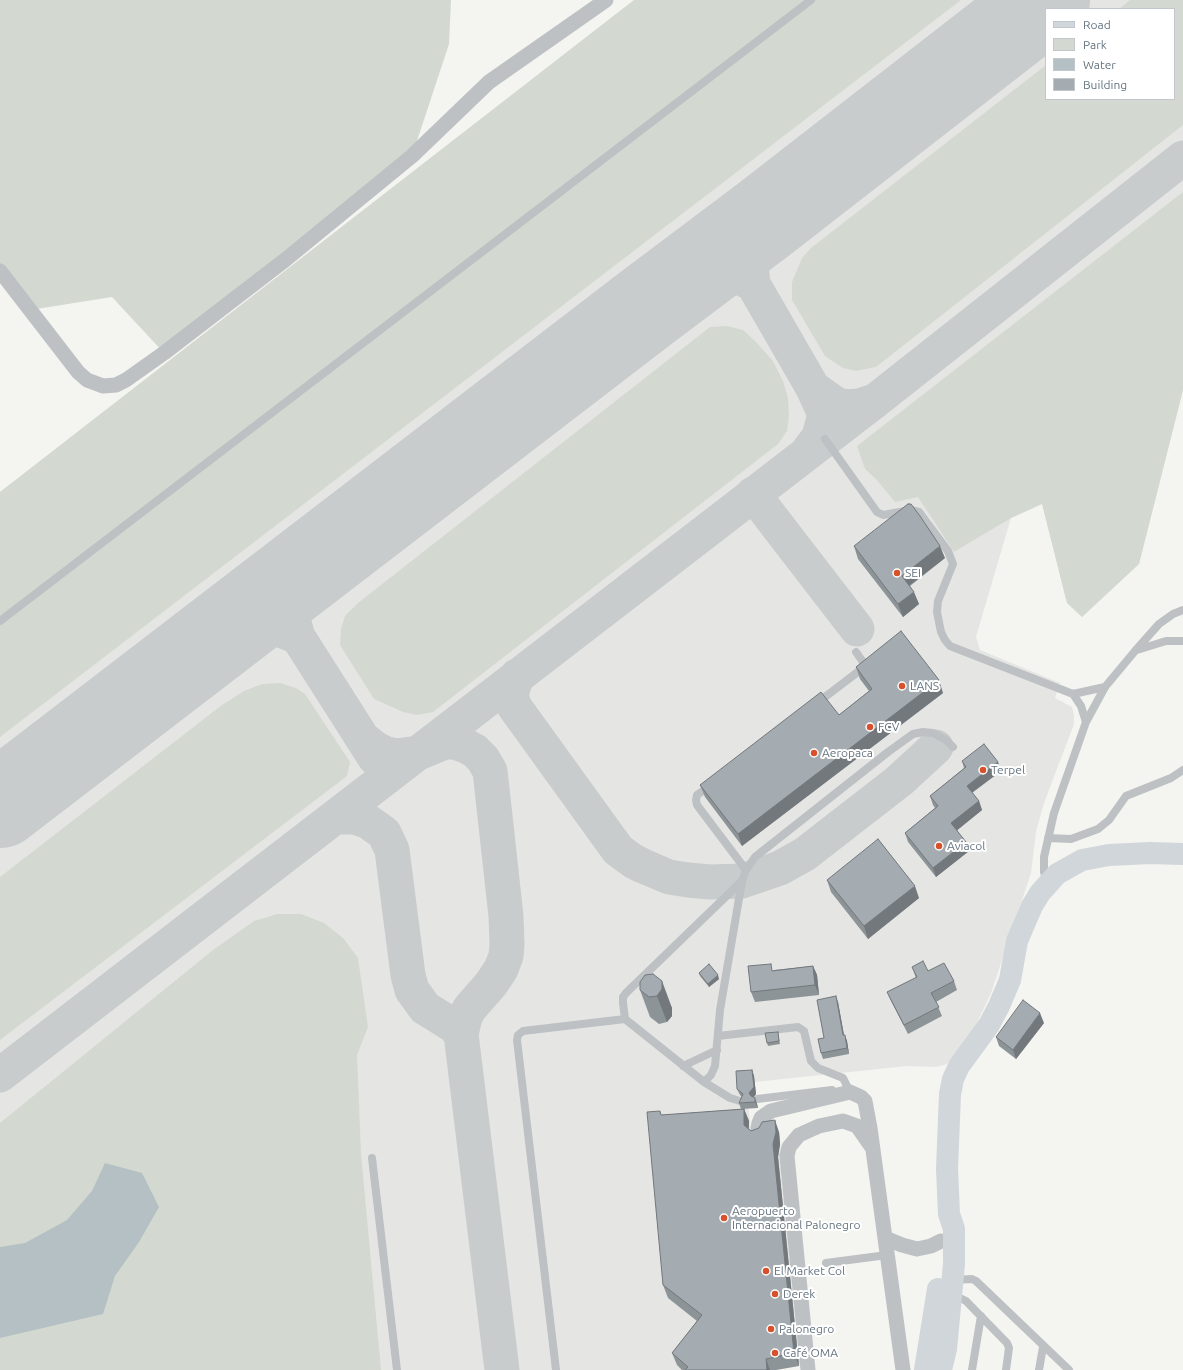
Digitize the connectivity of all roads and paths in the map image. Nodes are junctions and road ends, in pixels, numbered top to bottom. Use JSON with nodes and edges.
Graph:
{"nodes":[{"id":1,"x":606,"y":0,"type":"edge"},
{"id":2,"x":810,"y":0,"type":"edge"},
{"id":3,"x":0,"y":271,"type":"edge"},
{"id":4,"x":825,"y":438,"type":"dead end"},
{"id":5,"x":1183,"y":610,"type":"edge"},
{"id":6,"x":0,"y":621,"type":"edge"},
{"id":7,"x":1183,"y":641,"type":"edge"},
{"id":8,"x":1135,"y":650,"type":"junction"},
{"id":9,"x":856,"y":652,"type":"dead end"},
{"id":10,"x":1105,"y":687,"type":"junction"},
{"id":11,"x":1073,"y":694,"type":"junction"},
{"id":12,"x":808,"y":710,"type":"edge"},
{"id":13,"x":1086,"y":722,"type":"junction"},
{"id":14,"x":952,"y":747,"type":"dead end"},
{"id":15,"x":1183,"y":770,"type":"edge"},
{"id":16,"x":716,"y":781,"type":"edge"},
{"id":17,"x":1048,"y":838,"type":"junction"},
{"id":18,"x":1183,"y":854,"type":"edge"},
{"id":19,"x":746,"y":870,"type":"junction"},
{"id":20,"x":742,"y":881,"type":"junction"},
{"id":21,"x":1047,"y":883,"type":"junction"},
{"id":22,"x":625,"y":1019,"type":"junction"},
{"id":23,"x":718,"y":1036,"type":"junction"},
{"id":24,"x":717,"y":1050,"type":"junction"},
{"id":25,"x":683,"y":1066,"type":"junction"},
{"id":26,"x":704,"y":1082,"type":"junction"},
{"id":27,"x":850,"y":1092,"type":"junction"},
{"id":28,"x":757,"y":1099,"type":"edge"},
{"id":29,"x":740,"y":1101,"type":"edge"},
{"id":30,"x":757,"y":1135,"type":"edge"},
{"id":31,"x":873,"y":1150,"type":"junction"},
{"id":32,"x":372,"y":1158,"type":"dead end"},
{"id":33,"x":950,"y":1214,"type":"junction"},
{"id":34,"x":885,"y":1238,"type":"junction"},
{"id":35,"x":941,"y":1241,"type":"junction"},
{"id":36,"x":887,"y":1255,"type":"junction"},
{"id":37,"x":826,"y":1263,"type":"dead end"},
{"id":38,"x":952,"y":1287,"type":"junction"},
{"id":39,"x":981,"y":1316,"type":"junction"},
{"id":40,"x":1043,"y":1346,"type":"junction"},
{"id":41,"x":397,"y":1370,"type":"edge"},
{"id":42,"x":556,"y":1370,"type":"edge"},
{"id":43,"x":808,"y":1370,"type":"edge"},
{"id":44,"x":903,"y":1370,"type":"edge"},
{"id":45,"x":926,"y":1370,"type":"edge"},
{"id":46,"x":941,"y":1370,"type":"edge"},
{"id":47,"x":972,"y":1370,"type":"edge"},
{"id":48,"x":1006,"y":1370,"type":"edge"},
{"id":49,"x":1039,"y":1370,"type":"edge"},
{"id":50,"x":1069,"y":1370,"type":"edge"}],
"edges":[{"from":1,"to":3,"type":"street"},
{"from":2,"to":6,"type":"lane"},
{"from":4,"to":11,"type":"lane"},
{"from":5,"to":8,"type":"lane"},
{"from":7,"to":8,"type":"lane"},
{"from":8,"to":10,"type":"lane"},
{"from":9,"to":12,"type":"lane"},
{"from":10,"to":11,"type":"lane"},
{"from":10,"to":13,"type":"lane"},
{"from":11,"to":13,"type":"lane"},
{"from":13,"to":17,"type":"lane"},
{"from":14,"to":19,"type":"lane"},
{"from":15,"to":17,"type":"lane"},
{"from":16,"to":19,"type":"lane"},
{"from":17,"to":21,"type":"lane"},
{"from":18,"to":21,"type":"street"},
{"from":19,"to":20,"type":"lane"},
{"from":20,"to":22,"type":"lane"},
{"from":20,"to":23,"type":"lane"},
{"from":21,"to":33,"type":"street"},
{"from":22,"to":25,"type":"lane"},
{"from":22,"to":42,"type":"lane"},
{"from":23,"to":24,"type":"lane"},
{"from":23,"to":27,"type":"lane"},
{"from":24,"to":25,"type":"lane"},
{"from":24,"to":26,"type":"lane"},
{"from":25,"to":26,"type":"lane"},
{"from":26,"to":29,"type":"lane"},
{"from":27,"to":28,"type":"lane"},
{"from":27,"to":30,"type":"street"},
{"from":27,"to":31,"type":"street"},
{"from":31,"to":34,"type":"street"},
{"from":31,"to":43,"type":"street"},
{"from":32,"to":41,"type":"lane"},
{"from":33,"to":35,"type":"street"},
{"from":33,"to":38,"type":"street"},
{"from":34,"to":35,"type":"street"},
{"from":34,"to":36,"type":"street"},
{"from":35,"to":45,"type":"street"},
{"from":36,"to":37,"type":"lane"},
{"from":36,"to":44,"type":"street"},
{"from":38,"to":39,"type":"lane"},
{"from":38,"to":40,"type":"lane"},
{"from":38,"to":46,"type":"street"},
{"from":39,"to":47,"type":"lane"},
{"from":39,"to":48,"type":"lane"},
{"from":40,"to":49,"type":"lane"},
{"from":40,"to":50,"type":"lane"}]}
